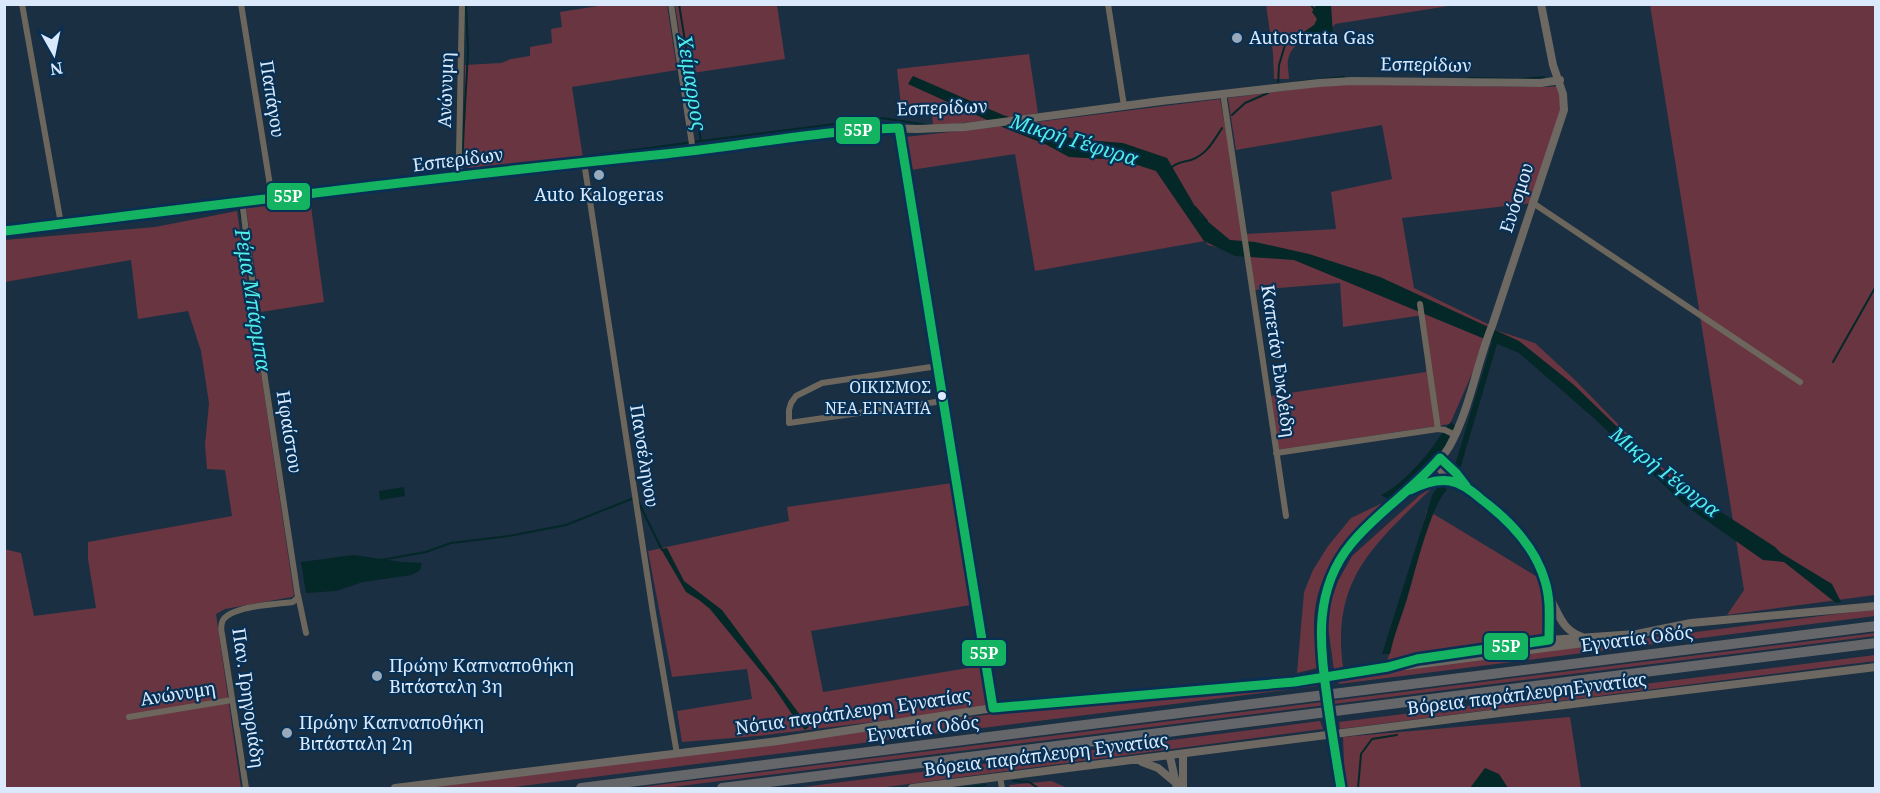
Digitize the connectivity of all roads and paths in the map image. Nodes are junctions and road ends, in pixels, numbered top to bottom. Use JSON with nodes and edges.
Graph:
{"nodes":[{"id":1,"x":22,"y":4,"type":"edge"},
{"id":2,"x":241,"y":4,"type":"edge"},
{"id":3,"x":462,"y":4,"type":"edge"},
{"id":4,"x":671,"y":4,"type":"edge"},
{"id":5,"x":1108,"y":4,"type":"edge"},
{"id":6,"x":1541,"y":4,"type":"edge"},
{"id":7,"x":1560,"y":80,"type":"junction"},
{"id":8,"x":1223,"y":93,"type":"junction"},
{"id":9,"x":1124,"y":106,"type":"junction"},
{"id":10,"x":899,"y":128,"type":"junction"},
{"id":11,"x":693,"y":151,"type":"junction"},
{"id":12,"x":584,"y":162,"type":"junction"},
{"id":13,"x":460,"y":176,"type":"junction"},
{"id":14,"x":272,"y":198,"type":"junction"},
{"id":15,"x":242,"y":201,"type":"junction"},
{"id":16,"x":1533,"y":203,"type":"junction"},
{"id":17,"x":61,"y":224,"type":"junction"},
{"id":18,"x":4,"y":231,"type":"edge"},
{"id":19,"x":1420,"y":304,"type":"dead end"},
{"id":20,"x":938,"y":366,"type":"junction"},
{"id":21,"x":1800,"y":382,"type":"dead end"},
{"id":22,"x":943,"y":400,"type":"junction"},
{"id":23,"x":1438,"y":429,"type":"junction"},
{"id":24,"x":1455,"y":435,"type":"junction"},
{"id":25,"x":1276,"y":453,"type":"junction"},
{"id":26,"x":1438,"y":461,"type":"junction"},
{"id":27,"x":1452,"y":481,"type":"junction"},
{"id":28,"x":1466,"y":486,"type":"junction"},
{"id":29,"x":1410,"y":490,"type":"junction"},
{"id":30,"x":1286,"y":516,"type":"dead end"},
{"id":31,"x":298,"y":596,"type":"junction"},
{"id":32,"x":1548,"y":596,"type":"junction"},
{"id":33,"x":1875,"y":606,"type":"edge"},
{"id":34,"x":1557,"y":609,"type":"junction"},
{"id":35,"x":1875,"y":626,"type":"edge"},
{"id":36,"x":306,"y":633,"type":"dead end"},
{"id":37,"x":1636,"y":634,"type":"junction"},
{"id":38,"x":1585,"y":638,"type":"junction"},
{"id":39,"x":1553,"y":643,"type":"junction"},
{"id":40,"x":1875,"y":643,"type":"edge"},
{"id":41,"x":1875,"y":667,"type":"edge"},
{"id":42,"x":232,"y":700,"type":"junction"},
{"id":43,"x":993,"y":708,"type":"junction"},
{"id":44,"x":129,"y":717,"type":"dead end"},
{"id":45,"x":677,"y":754,"type":"junction"},
{"id":46,"x":1183,"y":755,"type":"junction"},
{"id":47,"x":1170,"y":757,"type":"junction"},
{"id":48,"x":1138,"y":761,"type":"junction"},
{"id":49,"x":1000,"y":777,"type":"junction"},
{"id":50,"x":1179,"y":787,"type":"edge"},
{"id":51,"x":246,"y":789,"type":"edge"},
{"id":52,"x":396,"y":789,"type":"edge"},
{"id":53,"x":581,"y":789,"type":"edge"},
{"id":54,"x":722,"y":789,"type":"edge"},
{"id":55,"x":912,"y":789,"type":"edge"},
{"id":56,"x":1002,"y":789,"type":"edge"},
{"id":57,"x":1341,"y":789,"type":"edge"}],
"edges":[{"from":1,"to":17,"type":"street"},
{"from":2,"to":14,"type":"street","name":"Παπάγου"},
{"from":3,"to":13,"type":"street","name":"Ανώνυμη"},
{"from":4,"to":11,"type":"street"},
{"from":5,"to":9,"type":"street"},
{"from":6,"to":7,"type":"street","name":"Ευόσμου"},
{"from":7,"to":8,"type":"street","name":"Εσπερίδων"},
{"from":7,"to":16,"type":"street","name":"Ευόσμου"},
{"from":8,"to":9,"type":"street","name":"Εσπερίδων"},
{"from":8,"to":25,"type":"street","name":"Καπετάν Ευκλέιδη"},
{"from":9,"to":10,"type":"street","name":"Εσπερίδων"},
{"from":10,"to":11,"type":"street","name":"Εσπερίδων"},
{"from":10,"to":20,"type":"street"},
{"from":11,"to":12,"type":"street","name":"Εσπερίδων"},
{"from":12,"to":13,"type":"street","name":"Εσπερίδων"},
{"from":12,"to":45,"type":"street","name":"Πανσέληνου"},
{"from":13,"to":14,"type":"street","name":"Εσπερίδων"},
{"from":14,"to":15,"type":"street","name":"Εσπερίδων"},
{"from":15,"to":17,"type":"street","name":"Εσπερίδων"},
{"from":15,"to":31,"type":"street","name":"Ηφαίστου"},
{"from":16,"to":21,"type":"street"},
{"from":16,"to":24,"type":"street","name":"Ευόσμου"},
{"from":17,"to":18,"type":"street","name":"Εσπερίδων"},
{"from":19,"to":23,"type":"street"},
{"from":20,"to":22,"type":"street"},
{"from":20,"to":22,"type":"street"},
{"from":22,"to":43,"type":"street"},
{"from":23,"to":24,"type":"street","name":"Καπετάν Ευκλέιδη"},
{"from":23,"to":25,"type":"street","name":"Καπετάν Ευκλέιδη"},
{"from":24,"to":26,"type":"street"},
{"from":25,"to":30,"type":"street"},
{"from":26,"to":27,"type":"street"},
{"from":26,"to":28,"type":"street"},
{"from":26,"to":29,"type":"street"},
{"from":27,"to":28,"type":"street"},
{"from":27,"to":29,"type":"street"},
{"from":28,"to":32,"type":"street"},
{"from":29,"to":57,"type":"street","bridge":true},
{"from":31,"to":36,"type":"street","name":"Ηφαίστου"},
{"from":31,"to":42,"type":"street","name":"Παν. Γρηγοριάδη"},
{"from":32,"to":34,"type":"street"},
{"from":32,"to":39,"type":"street"},
{"from":33,"to":37,"type":"street","name":"Νότια παράπλευρη Εγνατίας"},
{"from":34,"to":38,"type":"street"},
{"from":34,"to":39,"type":"street"},
{"from":35,"to":53,"type":"highway","name":"Εγνατία Οδός"},
{"from":37,"to":38,"type":"street","name":"Νότια παράπλευρη Εγνατίας"},
{"from":37,"to":39,"type":"street","name":"Νότια παράπλευρη Εγνατίας"},
{"from":38,"to":39,"type":"street","name":"Νότια παράπλευρη Εγνατίας"},
{"from":39,"to":43,"type":"street","name":"Νότια παράπλευρη Εγνατίας"},
{"from":40,"to":54,"type":"highway","name":"Εγνατία Οδός"},
{"from":41,"to":46,"type":"street","name":"Βόρεια παράπλευρηΕγνατίας"},
{"from":42,"to":44,"type":"street","name":"Ανώνυμη"},
{"from":42,"to":51,"type":"street","name":"Παν. Γρηγοριάδη"},
{"from":43,"to":45,"type":"street","name":"Νότια παράπλευρη Εγνατίας"},
{"from":45,"to":52,"type":"street","name":"Νότια παράπλευρη Εγνατίας"},
{"from":46,"to":47,"type":"street","name":"Βόρεια παράπλευρη Εγνατίας"},
{"from":46,"to":50,"type":"street"},
{"from":47,"to":48,"type":"street","name":"Βόρεια παράπλευρη Εγνατίας"},
{"from":47,"to":50,"type":"street"},
{"from":48,"to":49,"type":"street","name":"Βόρεια παράπλευρη Εγνατίας"},
{"from":48,"to":50,"type":"street"},
{"from":49,"to":55,"type":"street","name":"Βόρεια παράπλευρη Εγνατίας"},
{"from":49,"to":56,"type":"street"}]}
